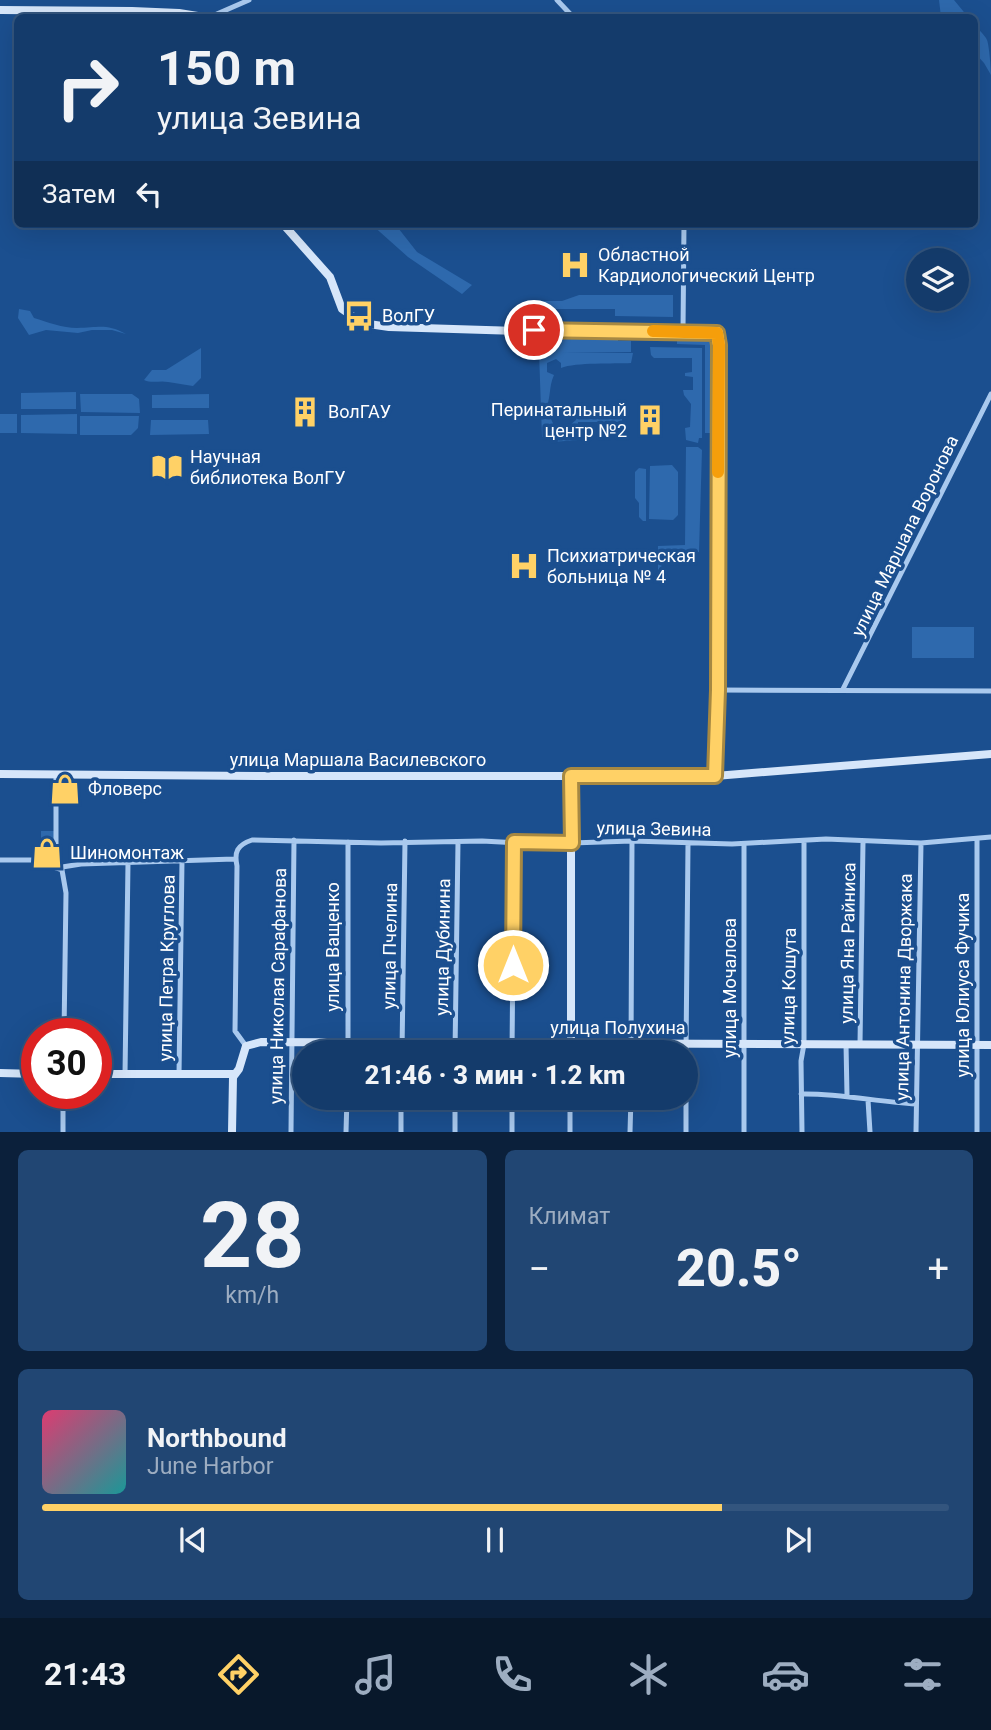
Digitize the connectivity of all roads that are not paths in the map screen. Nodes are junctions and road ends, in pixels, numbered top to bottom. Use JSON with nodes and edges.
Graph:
{"nodes":[{"id":1,"x":249,"y":0,"type":"edge"},
{"id":2,"x":557,"y":0,"type":"edge"},
{"id":3,"x":0,"y":10,"type":"edge"},
{"id":4,"x":171,"y":14,"type":"edge"},
{"id":5,"x":217,"y":14,"type":"edge"},
{"id":6,"x":570,"y":14,"type":"edge"},
{"id":7,"x":287,"y":228,"type":"edge"},
{"id":8,"x":684,"y":228,"type":"edge"},
{"id":9,"x":683,"y":331,"type":"junction"},
{"id":10,"x":991,"y":394,"type":"edge"},
{"id":11,"x":844,"y":689,"type":"junction"},
{"id":12,"x":718,"y":690,"type":"junction"},
{"id":13,"x":991,"y":691,"type":"edge"},
{"id":14,"x":991,"y":754,"type":"edge"},
{"id":15,"x":0,"y":774,"type":"edge"},
{"id":16,"x":56,"y":775,"type":"junction"},
{"id":17,"x":571,"y":776,"type":"junction"},
{"id":18,"x":715,"y":776,"type":"junction"},
{"id":19,"x":991,"y":837,"type":"edge"},
{"id":20,"x":977,"y":839,"type":"junction"},
{"id":21,"x":293,"y":840,"type":"junction"},
{"id":22,"x":405,"y":841,"type":"junction"},
{"id":23,"x":632,"y":841,"type":"junction"},
{"id":24,"x":804,"y":841,"type":"junction"},
{"id":25,"x":348,"y":842,"type":"junction"},
{"id":26,"x":458,"y":842,"type":"junction"},
{"id":27,"x":514,"y":842,"type":"junction"},
{"id":28,"x":863,"y":842,"type":"junction"},
{"id":29,"x":572,"y":843,"type":"junction"},
{"id":30,"x":921,"y":843,"type":"junction"},
{"id":31,"x":688,"y":844,"type":"junction"},
{"id":32,"x":744,"y":844,"type":"junction"},
{"id":33,"x":236,"y":855,"type":"junction"},
{"id":34,"x":0,"y":860,"type":"edge"},
{"id":35,"x":182,"y":861,"type":"junction"},
{"id":36,"x":128,"y":863,"type":"junction"},
{"id":37,"x":57,"y":867,"type":"junction"},
{"id":38,"x":64,"y":1018,"type":"edge"},
{"id":39,"x":348,"y":1040,"type":"edge"},
{"id":40,"x":402,"y":1040,"type":"edge"},
{"id":41,"x":455,"y":1040,"type":"edge"},
{"id":42,"x":512,"y":1040,"type":"edge"},
{"id":43,"x":571,"y":1040,"type":"edge"},
{"id":44,"x":631,"y":1040,"type":"edge"},
{"id":45,"x":686,"y":1040,"type":"edge"},
{"id":46,"x":291,"y":1042,"type":"junction"},
{"id":47,"x":745,"y":1044,"type":"junction"},
{"id":48,"x":804,"y":1044,"type":"junction"},
{"id":49,"x":846,"y":1044,"type":"junction"},
{"id":50,"x":860,"y":1044,"type":"junction"},
{"id":51,"x":919,"y":1045,"type":"junction"},
{"id":52,"x":976,"y":1045,"type":"junction"},
{"id":53,"x":991,"y":1045,"type":"edge"},
{"id":54,"x":246,"y":1046,"type":"junction"},
{"id":55,"x":698,"y":1047,"type":"edge"},
{"id":56,"x":0,"y":1073,"type":"edge"},
{"id":57,"x":21,"y":1074,"type":"edge"},
{"id":58,"x":112,"y":1074,"type":"edge"},
{"id":59,"x":125,"y":1074,"type":"junction"},
{"id":60,"x":234,"y":1074,"type":"junction"},
{"id":61,"x":179,"y":1075,"type":"junction"},
{"id":62,"x":802,"y":1094,"type":"junction"},
{"id":63,"x":847,"y":1096,"type":"junction"},
{"id":64,"x":868,"y":1100,"type":"junction"},
{"id":65,"x":916,"y":1104,"type":"junction"},
{"id":66,"x":63,"y":1109,"type":"edge"},
{"id":67,"x":347,"y":1110,"type":"edge"},
{"id":68,"x":401,"y":1110,"type":"edge"},
{"id":69,"x":455,"y":1110,"type":"edge"},
{"id":70,"x":512,"y":1110,"type":"edge"},
{"id":71,"x":570,"y":1110,"type":"edge"},
{"id":72,"x":631,"y":1110,"type":"edge"},
{"id":73,"x":686,"y":1110,"type":"edge"},
{"id":74,"x":63,"y":1132,"type":"edge"},
{"id":75,"x":232,"y":1132,"type":"edge"},
{"id":76,"x":291,"y":1132,"type":"edge"},
{"id":77,"x":346,"y":1132,"type":"edge"},
{"id":78,"x":401,"y":1132,"type":"edge"},
{"id":79,"x":454,"y":1132,"type":"edge"},
{"id":80,"x":512,"y":1132,"type":"edge"},
{"id":81,"x":570,"y":1132,"type":"edge"},
{"id":82,"x":630,"y":1132,"type":"edge"},
{"id":83,"x":686,"y":1132,"type":"edge"},
{"id":84,"x":744,"y":1132,"type":"edge"},
{"id":85,"x":802,"y":1132,"type":"edge"},
{"id":86,"x":870,"y":1132,"type":"edge"},
{"id":87,"x":916,"y":1132,"type":"edge"},
{"id":88,"x":977,"y":1132,"type":"edge"}],
"edges":[{"from":1,"to":5,"type":"street"},
{"from":2,"to":6,"type":"street"},
{"from":3,"to":4,"type":"main road"},
{"from":7,"to":9,"type":"main road"},
{"from":8,"to":9,"type":"street"},
{"from":9,"to":12,"type":"main road"},
{"from":10,"to":11,"type":"street","name":"улица Маршала Воронова"},
{"from":11,"to":12,"type":"street"},
{"from":11,"to":13,"type":"street"},
{"from":12,"to":18,"type":"main road"},
{"from":14,"to":18,"type":"main road","name":"улица Маршала Василевского"},
{"from":15,"to":16,"type":"main road","name":"улица Маршала Василевского"},
{"from":16,"to":17,"type":"main road","name":"улица Маршала Василевского"},
{"from":16,"to":37,"type":"street"},
{"from":17,"to":18,"type":"main road","name":"улица Маршала Василевского"},
{"from":17,"to":29,"type":"main road"},
{"from":19,"to":20,"type":"street","name":"улица Зевина"},
{"from":20,"to":30,"type":"street","name":"улица Зевина"},
{"from":20,"to":52,"type":"street","name":"улица Юлиуса Фучика"},
{"from":21,"to":25,"type":"street","name":"улица Зевина"},
{"from":21,"to":33,"type":"street","name":"улица Зевина"},
{"from":21,"to":46,"type":"street","name":"улица Николая Сарафанова"},
{"from":22,"to":25,"type":"street","name":"улица Зевина"},
{"from":22,"to":26,"type":"street","name":"улица Зевина"},
{"from":22,"to":40,"type":"street","name":"улица Пчелина"},
{"from":23,"to":29,"type":"street","name":"улица Зевина"},
{"from":23,"to":31,"type":"street","name":"улица Зевина"},
{"from":23,"to":44,"type":"street"},
{"from":24,"to":28,"type":"street","name":"улица Зевина"},
{"from":24,"to":32,"type":"street","name":"улица Зевина"},
{"from":24,"to":48,"type":"street","name":"улица Кошута"},
{"from":25,"to":39,"type":"street","name":"улица Ващенко"},
{"from":26,"to":27,"type":"street","name":"улица Зевина"},
{"from":26,"to":41,"type":"street","name":"улица Дубинина"},
{"from":27,"to":29,"type":"street","name":"улица Зевина"},
{"from":27,"to":42,"type":"street"},
{"from":28,"to":30,"type":"street","name":"улица Зевина"},
{"from":28,"to":50,"type":"street","name":"улица Яна Райниса"},
{"from":29,"to":43,"type":"main road"},
{"from":30,"to":51,"type":"street","name":"улица Антонина Дворжака"},
{"from":31,"to":32,"type":"street","name":"улица Зевина"},
{"from":31,"to":45,"type":"street"},
{"from":32,"to":47,"type":"street","name":"улица Мочалова"},
{"from":33,"to":35,"type":"street","name":"улица Зевина"},
{"from":33,"to":54,"type":"street"},
{"from":34,"to":37,"type":"street","name":"улица Зевина"},
{"from":35,"to":36,"type":"street","name":"улица Зевина"},
{"from":35,"to":61,"type":"street","name":"улица Петра Круглова"},
{"from":36,"to":37,"type":"street","name":"улица Зевина"},
{"from":36,"to":59,"type":"street"},
{"from":37,"to":38,"type":"street"},
{"from":46,"to":54,"type":"main road","name":"улица Полухина"},
{"from":46,"to":76,"type":"street","name":"улица Николая Сарафанова"},
{"from":47,"to":48,"type":"main road","name":"улица Полухина"},
{"from":47,"to":55,"type":"main road","name":"улица Полухина"},
{"from":47,"to":84,"type":"street","name":"улица Мочалова"},
{"from":48,"to":49,"type":"main road","name":"улица Полухина"},
{"from":48,"to":62,"type":"street","name":"улица Кошута"},
{"from":49,"to":50,"type":"main road","name":"улица Полухина"},
{"from":49,"to":63,"type":"street","name":"улица Яна Райниса"},
{"from":50,"to":51,"type":"main road","name":"улица Полухина"},
{"from":51,"to":52,"type":"main road","name":"улица Полухина"},
{"from":51,"to":65,"type":"street","name":"улица Антонина Дворжака"},
{"from":52,"to":53,"type":"main road","name":"улица Полухина"},
{"from":52,"to":88,"type":"street","name":"улица Юлиуса Фучика"},
{"from":54,"to":60,"type":"main road"},
{"from":56,"to":57,"type":"main road"},
{"from":58,"to":59,"type":"main road"},
{"from":59,"to":61,"type":"main road"},
{"from":60,"to":61,"type":"main road"},
{"from":60,"to":75,"type":"main road"},
{"from":62,"to":63,"type":"street"},
{"from":62,"to":85,"type":"street","name":"улица Кошута"},
{"from":63,"to":64,"type":"street"},
{"from":64,"to":65,"type":"street"},
{"from":64,"to":86,"type":"street"},
{"from":65,"to":87,"type":"street","name":"улица Антонина Дворжака"},
{"from":66,"to":74,"type":"street"},
{"from":67,"to":77,"type":"street"},
{"from":68,"to":78,"type":"street"},
{"from":69,"to":79,"type":"street"},
{"from":70,"to":80,"type":"street"},
{"from":71,"to":81,"type":"street"},
{"from":72,"to":82,"type":"street"},
{"from":73,"to":83,"type":"street"}]}
